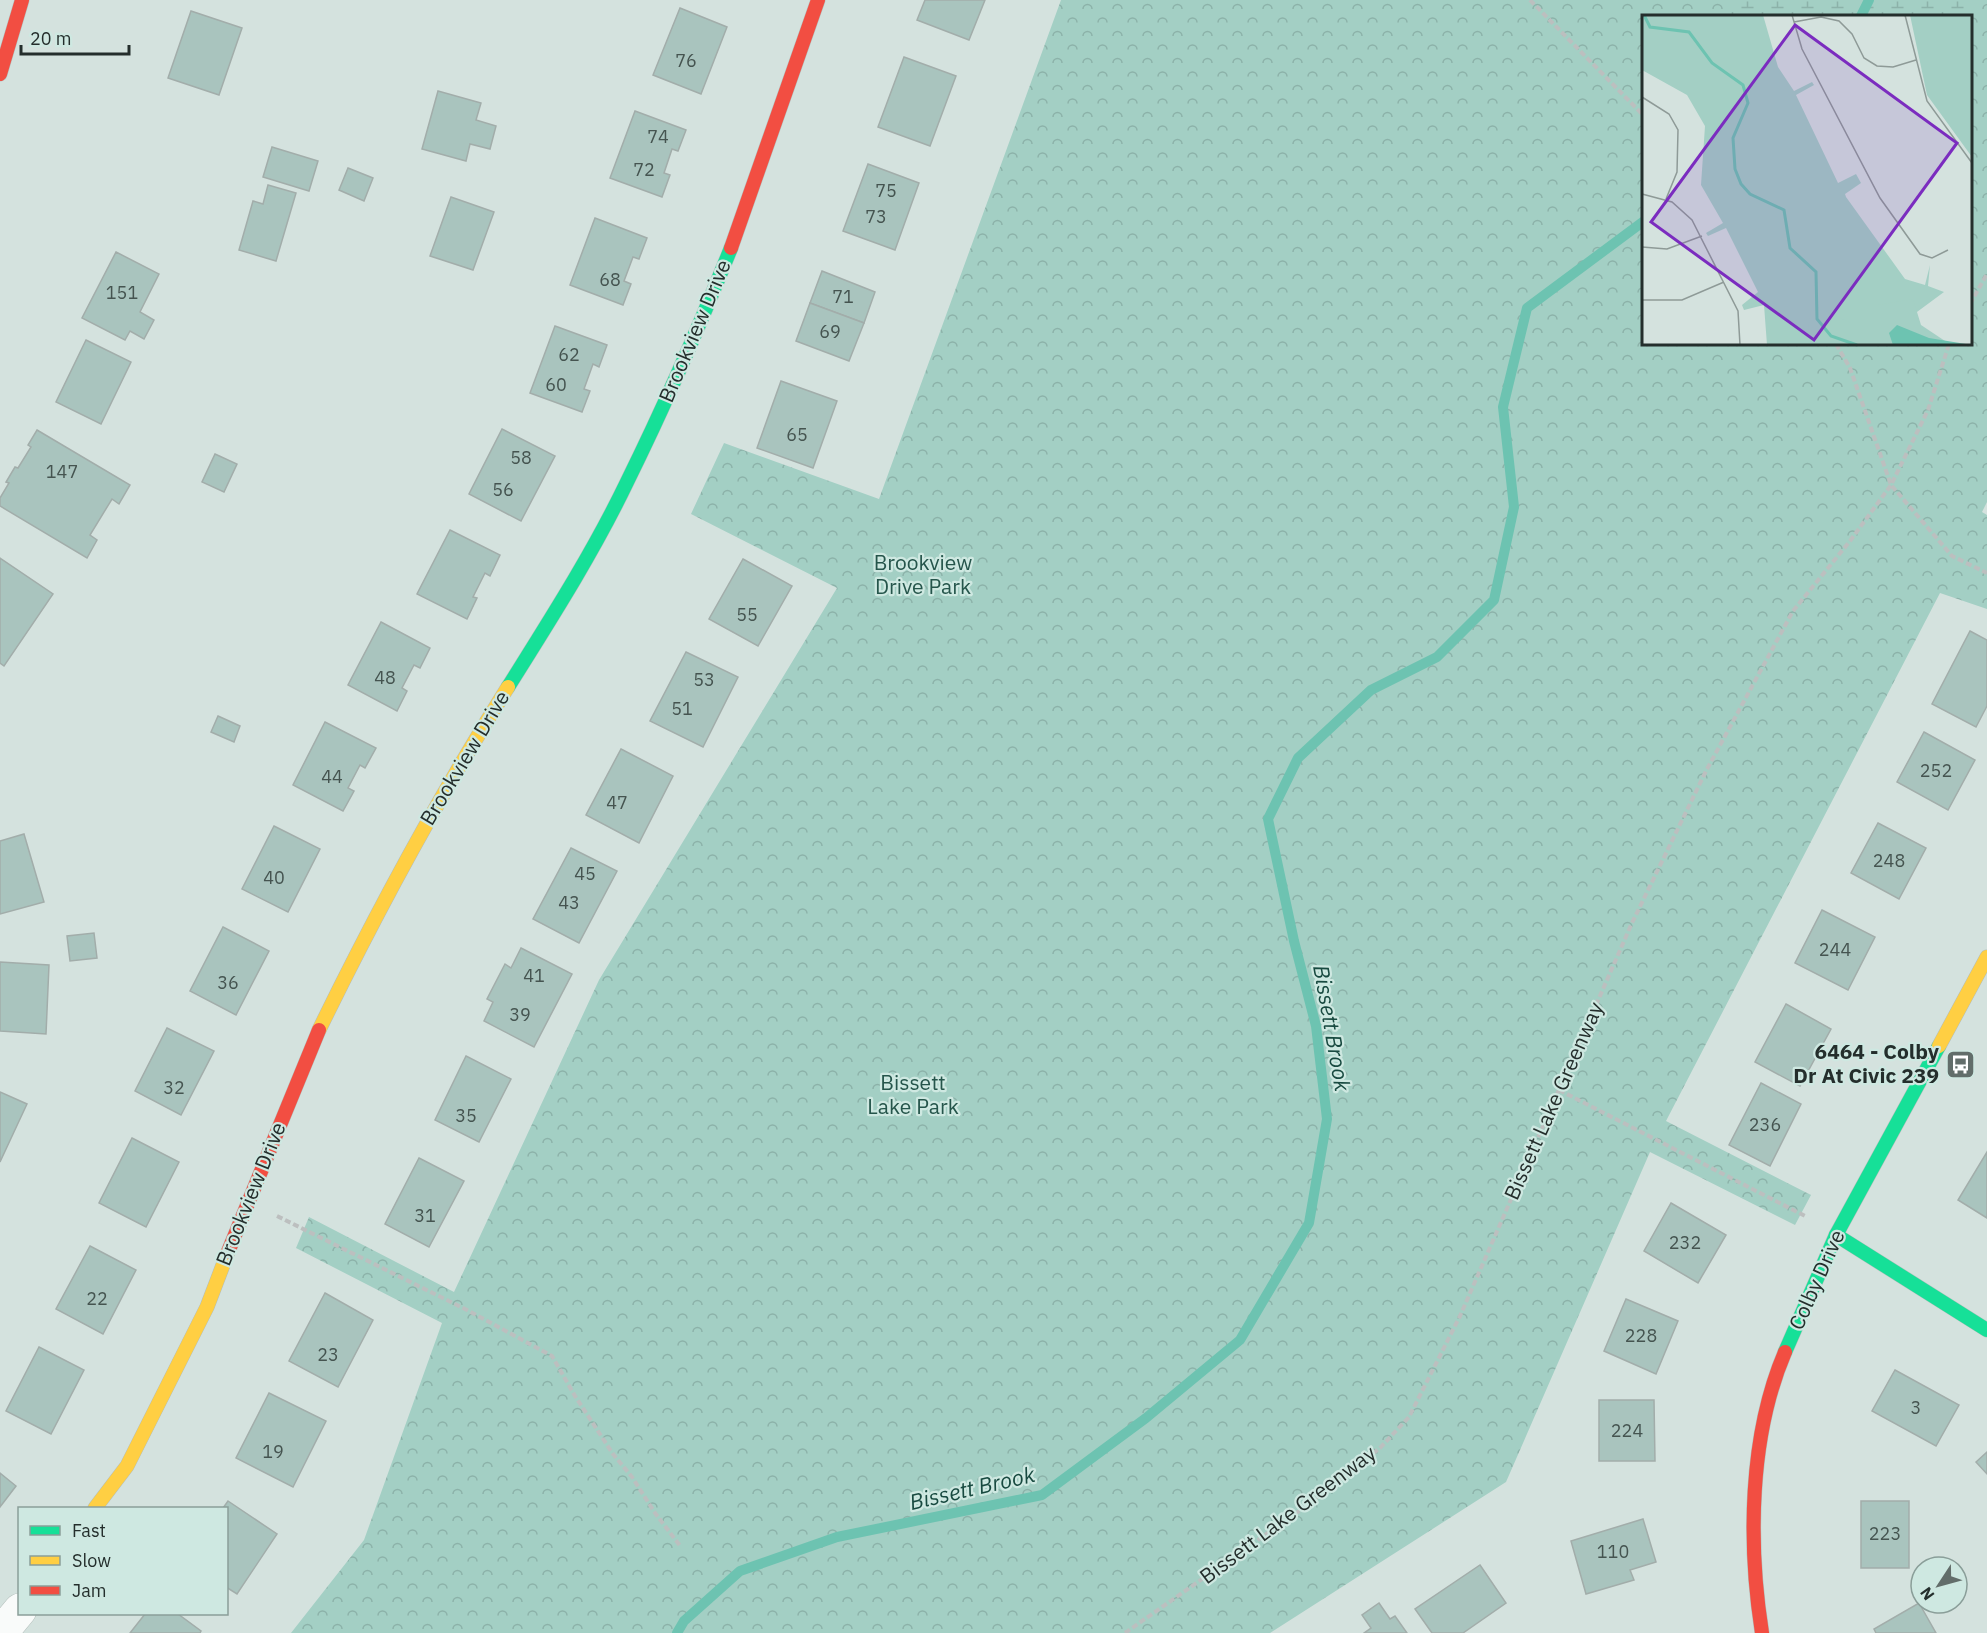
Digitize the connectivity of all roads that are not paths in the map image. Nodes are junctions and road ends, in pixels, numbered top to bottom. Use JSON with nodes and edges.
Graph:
{"nodes":[{"id":1,"x":22,"y":0,"type":"edge"},
{"id":2,"x":818,"y":0,"type":"edge"},
{"id":3,"x":0,"y":74,"type":"edge"},
{"id":4,"x":1987,"y":957,"type":"edge"},
{"id":5,"x":1836,"y":1235,"type":"junction"},
{"id":6,"x":1987,"y":1330,"type":"edge"},
{"id":7,"x":96,"y":1507,"type":"edge"},
{"id":8,"x":18,"y":1612,"type":"edge"},
{"id":9,"x":1,"y":1633,"type":"edge"},
{"id":10,"x":1762,"y":1633,"type":"edge"}],
"edges":[{"from":1,"to":3,"type":"street"},
{"from":2,"to":7,"type":"street","name":"Brookview Drive"},
{"from":4,"to":5,"type":"street","name":"Colby Drive"},
{"from":5,"to":6,"type":"street"},
{"from":5,"to":10,"type":"street","name":"Colby Drive"},
{"from":8,"to":9,"type":"street"}]}
